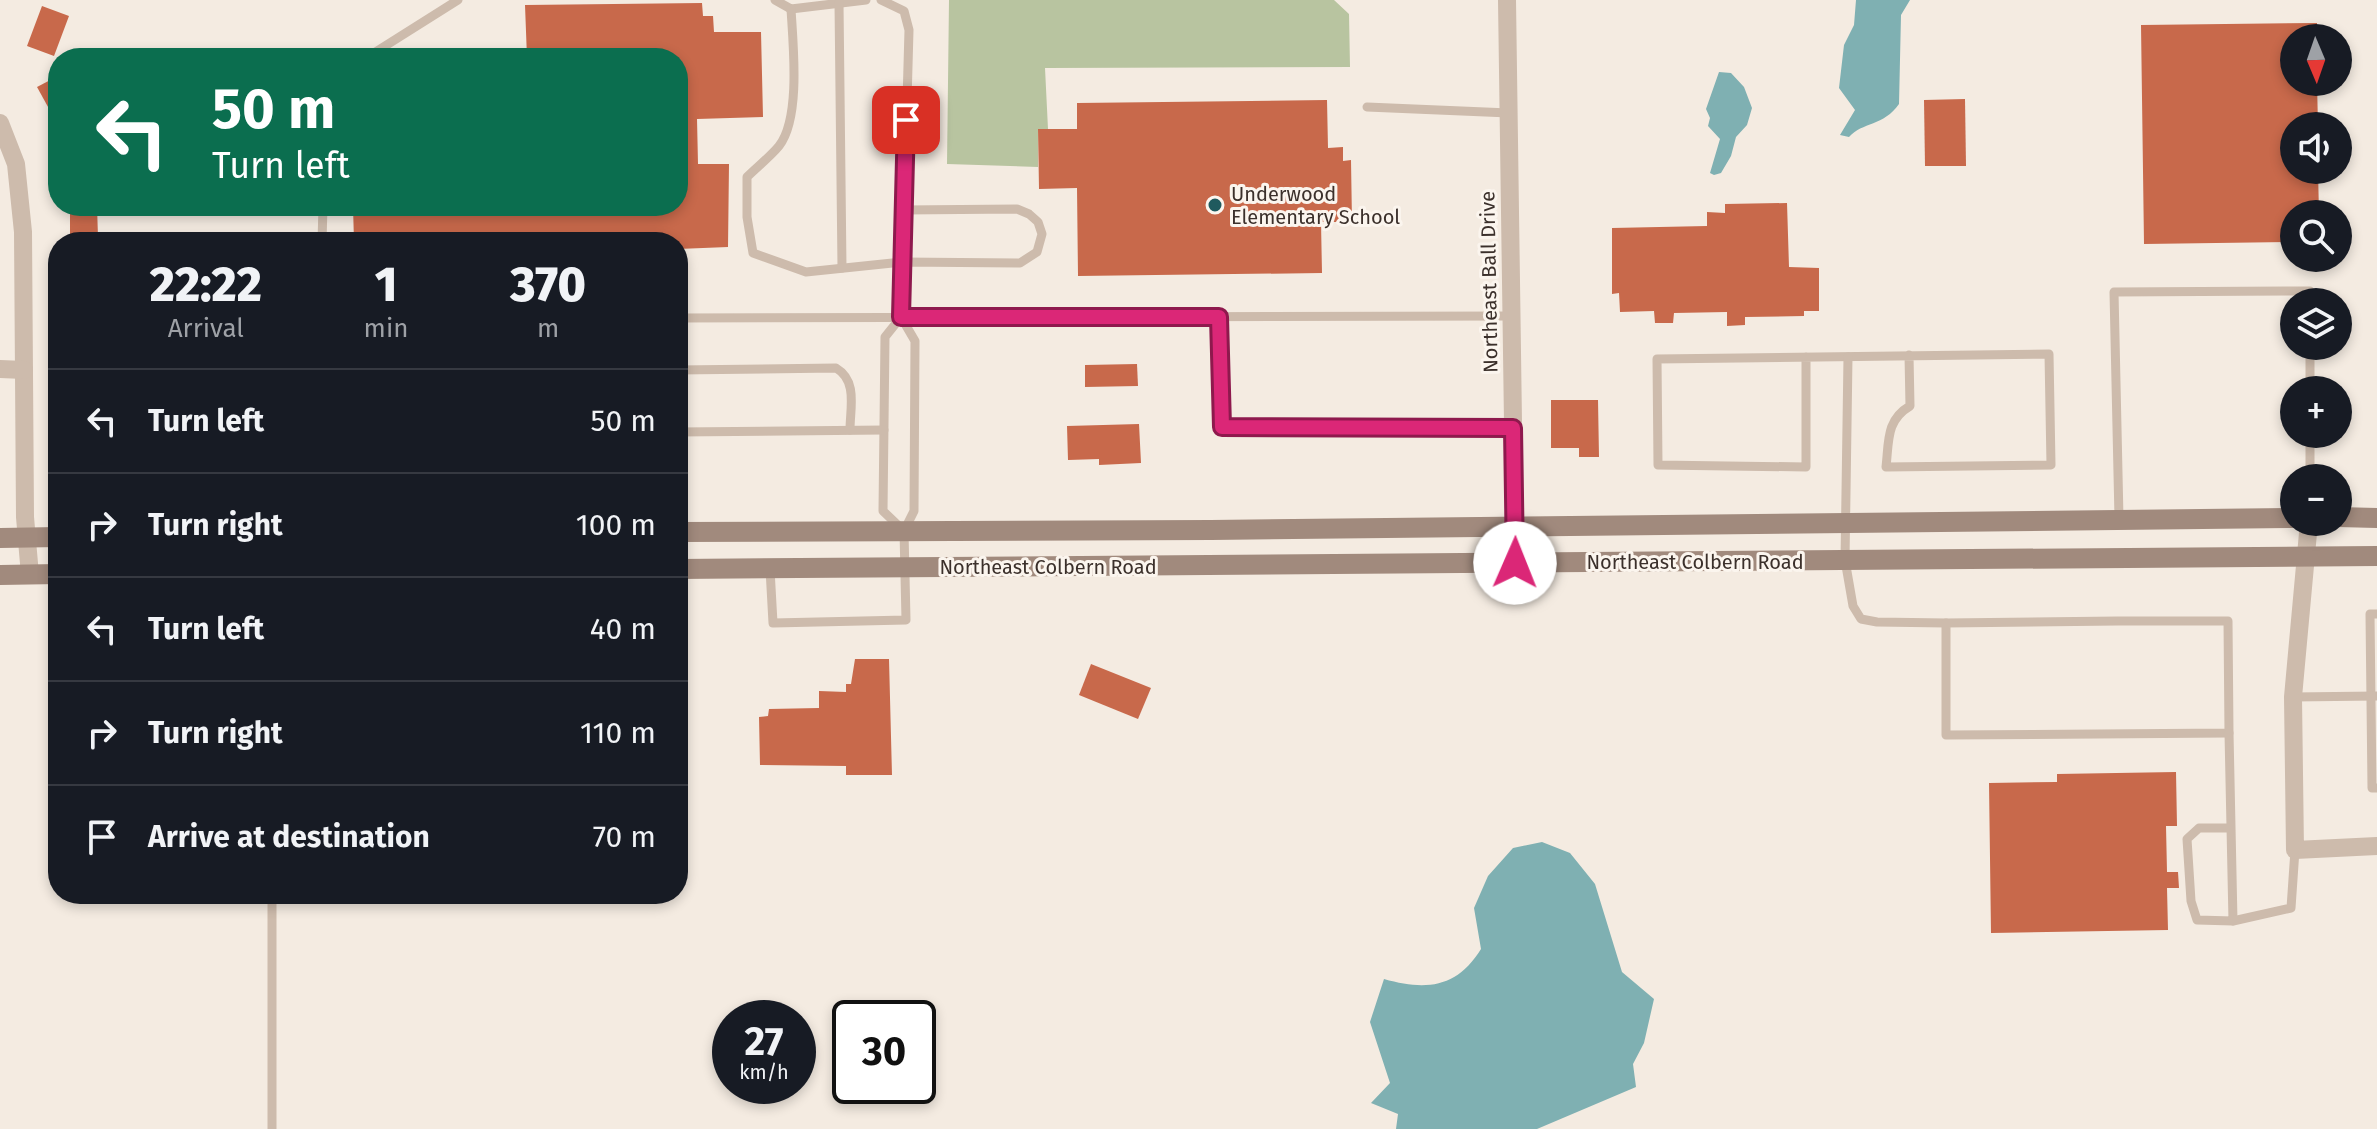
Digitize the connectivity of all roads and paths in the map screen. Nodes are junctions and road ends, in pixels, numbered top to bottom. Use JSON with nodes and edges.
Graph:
{"nodes":[{"id":1,"x":458,"y":0,"type":"edge"},
{"id":2,"x":775,"y":0,"type":"edge"},
{"id":3,"x":866,"y":0,"type":"edge"},
{"id":4,"x":881,"y":0,"type":"edge"},
{"id":5,"x":1507,"y":0,"type":"edge"},
{"id":6,"x":839,"y":3,"type":"junction"},
{"id":7,"x":791,"y":9,"type":"junction"},
{"id":8,"x":382,"y":48,"type":"edge"},
{"id":9,"x":1367,"y":107,"type":"dead end"},
{"id":10,"x":1509,"y":113,"type":"junction"},
{"id":11,"x":0,"y":123,"type":"edge"},
{"id":12,"x":904,"y":210,"type":"junction"},
{"id":13,"x":902,"y":262,"type":"junction"},
{"id":14,"x":842,"y":268,"type":"junction"},
{"id":15,"x":2280,"y":291,"type":"edge"},
{"id":16,"x":1512,"y":316,"type":"junction"},
{"id":17,"x":901,"y":317,"type":"junction"},
{"id":18,"x":1219,"y":317,"type":"junction"},
{"id":19,"x":688,"y":318,"type":"edge"},
{"id":20,"x":1909,"y":355,"type":"junction"},
{"id":21,"x":1806,"y":357,"type":"junction"},
{"id":22,"x":1848,"y":357,"type":"junction"},
{"id":23,"x":0,"y":369,"type":"edge"},
{"id":24,"x":24,"y":370,"type":"junction"},
{"id":25,"x":688,"y":370,"type":"edge"},
{"id":26,"x":1513,"y":428,"type":"junction"},
{"id":27,"x":850,"y":430,"type":"junction"},
{"id":28,"x":884,"y":430,"type":"junction"},
{"id":29,"x":688,"y":432,"type":"edge"},
{"id":30,"x":2352,"y":517,"type":"edge"},
{"id":31,"x":2119,"y":518,"type":"junction"},
{"id":32,"x":2280,"y":518,"type":"edge"},
{"id":33,"x":2377,"y":518,"type":"edge"},
{"id":34,"x":1845,"y":522,"type":"junction"},
{"id":35,"x":1516,"y":525,"type":"junction"},
{"id":36,"x":904,"y":531,"type":"junction"},
{"id":37,"x":688,"y":532,"type":"edge"},
{"id":38,"x":2307,"y":536,"type":"edge"},
{"id":39,"x":28,"y":537,"type":"junction"},
{"id":40,"x":48,"y":537,"type":"edge"},
{"id":41,"x":0,"y":538,"type":"edge"},
{"id":42,"x":2377,"y":556,"type":"edge"},
{"id":43,"x":2305,"y":557,"type":"junction"},
{"id":44,"x":1845,"y":560,"type":"junction"},
{"id":45,"x":1515,"y":563,"type":"junction"},
{"id":46,"x":905,"y":568,"type":"junction"},
{"id":47,"x":688,"y":569,"type":"edge"},
{"id":48,"x":770,"y":569,"type":"junction"},
{"id":49,"x":48,"y":574,"type":"edge"},
{"id":50,"x":0,"y":575,"type":"edge"},
{"id":51,"x":30,"y":575,"type":"junction"},
{"id":52,"x":2377,"y":614,"type":"edge"},
{"id":53,"x":1946,"y":623,"type":"junction"},
{"id":54,"x":2374,"y":696,"type":"edge"},
{"id":55,"x":2293,"y":697,"type":"junction"},
{"id":56,"x":2229,"y":733,"type":"junction"},
{"id":57,"x":2377,"y":788,"type":"edge"},
{"id":58,"x":2230,"y":828,"type":"junction"},
{"id":59,"x":2377,"y":846,"type":"edge"},
{"id":60,"x":2295,"y":850,"type":"junction"},
{"id":61,"x":272,"y":904,"type":"edge"},
{"id":62,"x":2233,"y":921,"type":"junction"},
{"id":63,"x":272,"y":1129,"type":"edge"}],
"edges":[{"from":1,"to":8,"type":"lane"},
{"from":2,"to":7,"type":"lane"},
{"from":3,"to":6,"type":"lane"},
{"from":4,"to":12,"type":"lane"},
{"from":5,"to":10,"type":"street","name":"Northeast Ball Drive"},
{"from":6,"to":7,"type":"lane"},
{"from":6,"to":14,"type":"lane"},
{"from":7,"to":14,"type":"lane"},
{"from":9,"to":10,"type":"lane"},
{"from":10,"to":16,"type":"street","name":"Northeast Ball Drive"},
{"from":11,"to":24,"type":"street"},
{"from":12,"to":13,"type":"lane"},
{"from":12,"to":13,"type":"lane"},
{"from":13,"to":14,"type":"lane"},
{"from":13,"to":17,"type":"lane"},
{"from":15,"to":31,"type":"lane"},
{"from":16,"to":18,"type":"lane"},
{"from":16,"to":26,"type":"street","name":"Northeast Ball Drive"},
{"from":17,"to":18,"type":"lane"},
{"from":17,"to":19,"type":"lane"},
{"from":17,"to":28,"type":"lane"},
{"from":17,"to":36,"type":"lane"},
{"from":18,"to":26,"type":"lane"},
{"from":20,"to":20,"type":"lane"},
{"from":20,"to":22,"type":"lane"},
{"from":21,"to":21,"type":"lane"},
{"from":21,"to":22,"type":"lane"},
{"from":22,"to":34,"type":"lane"},
{"from":23,"to":24,"type":"street"},
{"from":24,"to":39,"type":"street"},
{"from":25,"to":27,"type":"lane"},
{"from":26,"to":35,"type":"street","name":"Northeast Ball Drive"},
{"from":27,"to":28,"type":"lane"},
{"from":27,"to":29,"type":"lane"},
{"from":28,"to":36,"type":"lane"},
{"from":30,"to":33,"type":"main road"},
{"from":31,"to":32,"type":"main road","name":"Northeast Colbern Road"},
{"from":31,"to":34,"type":"main road","name":"Northeast Colbern Road"},
{"from":34,"to":35,"type":"main road","name":"Northeast Colbern Road"},
{"from":34,"to":44,"type":"lane"},
{"from":35,"to":36,"type":"main road","name":"Northeast Colbern Road"},
{"from":35,"to":45,"type":"street","name":"Northeast Ball Drive"},
{"from":36,"to":37,"type":"main road","name":"Northeast Colbern Road"},
{"from":36,"to":46,"type":"lane"},
{"from":38,"to":43,"type":"street"},
{"from":39,"to":40,"type":"main road"},
{"from":39,"to":41,"type":"main road"},
{"from":39,"to":51,"type":"street"},
{"from":42,"to":43,"type":"main road","name":"Northeast Colbern Road"},
{"from":43,"to":44,"type":"main road","name":"Northeast Colbern Road"},
{"from":43,"to":55,"type":"street"},
{"from":44,"to":45,"type":"main road","name":"Northeast Colbern Road"},
{"from":44,"to":53,"type":"lane"},
{"from":45,"to":46,"type":"main road","name":"Northeast Colbern Road"},
{"from":46,"to":48,"type":"main road","name":"Northeast Colbern Road"},
{"from":46,"to":48,"type":"lane"},
{"from":47,"to":48,"type":"main road","name":"Northeast Colbern Road"},
{"from":49,"to":51,"type":"main road"},
{"from":50,"to":51,"type":"main road"},
{"from":52,"to":54,"type":"lane"},
{"from":53,"to":56,"type":"lane"},
{"from":53,"to":56,"type":"lane"},
{"from":54,"to":55,"type":"lane"},
{"from":54,"to":57,"type":"lane"},
{"from":55,"to":60,"type":"street"},
{"from":56,"to":58,"type":"lane"},
{"from":58,"to":62,"type":"lane"},
{"from":58,"to":62,"type":"lane"},
{"from":59,"to":60,"type":"street"},
{"from":60,"to":62,"type":"lane"},
{"from":61,"to":63,"type":"lane"}]}
